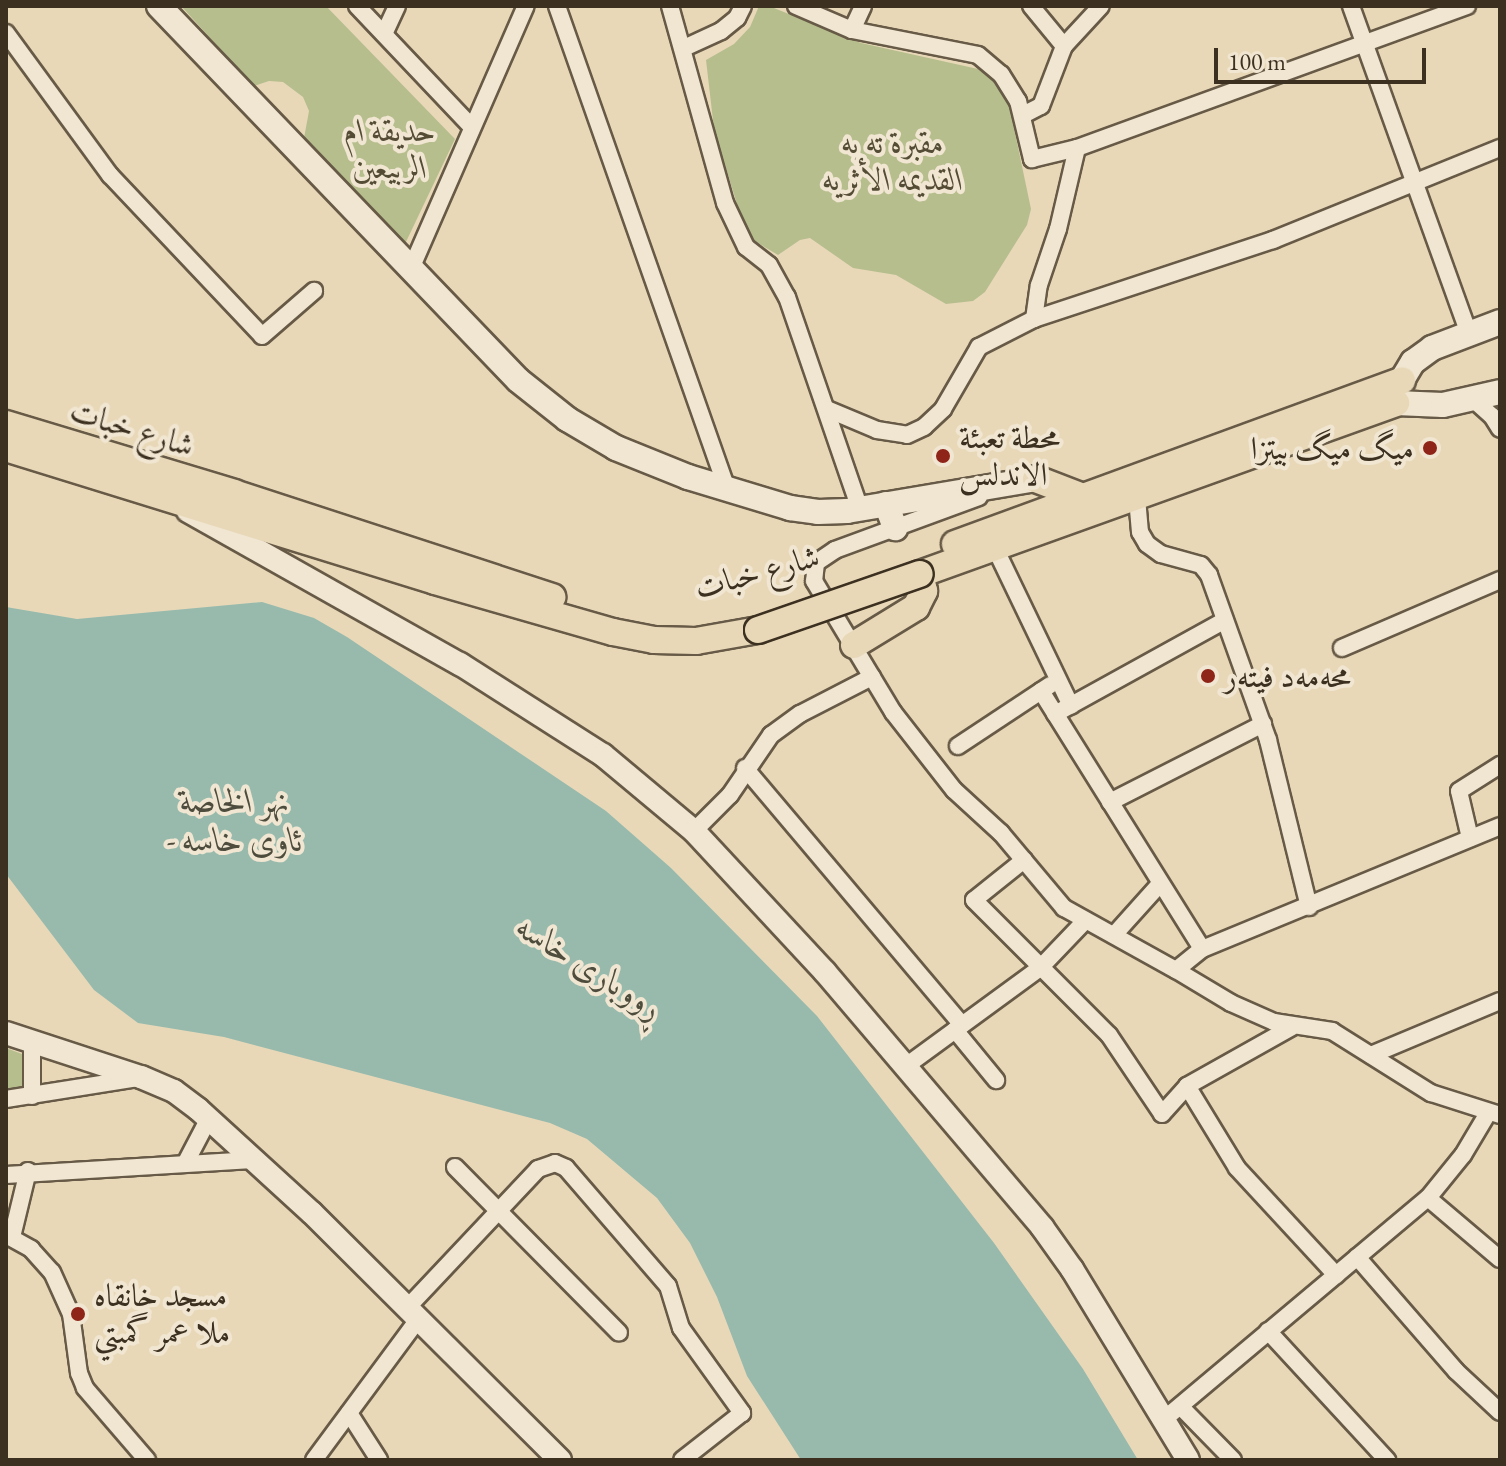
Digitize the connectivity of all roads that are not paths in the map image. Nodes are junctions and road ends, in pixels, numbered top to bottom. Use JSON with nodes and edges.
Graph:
{"nodes":[{"id":1,"x":159,"y":6,"type":"edge"},
{"id":2,"x":357,"y":6,"type":"edge"},
{"id":3,"x":397,"y":6,"type":"edge"},
{"id":4,"x":526,"y":6,"type":"edge"},
{"id":5,"x":557,"y":6,"type":"edge"},
{"id":6,"x":670,"y":6,"type":"edge"},
{"id":7,"x":743,"y":6,"type":"edge"},
{"id":8,"x":796,"y":6,"type":"edge"},
{"id":9,"x":863,"y":6,"type":"edge"},
{"id":10,"x":1031,"y":6,"type":"edge"},
{"id":11,"x":1101,"y":6,"type":"edge"},
{"id":12,"x":1351,"y":6,"type":"edge"},
{"id":13,"x":1467,"y":6,"type":"edge"},
{"id":14,"x":852,"y":30,"type":"junction"},
{"id":15,"x":6,"y":33,"type":"edge"},
{"id":16,"x":384,"y":34,"type":"junction"},
{"id":17,"x":1364,"y":45,"type":"junction"},
{"id":18,"x":1064,"y":46,"type":"junction"},
{"id":19,"x":684,"y":48,"type":"junction"},
{"id":20,"x":1023,"y":115,"type":"junction"},
{"id":21,"x":471,"y":126,"type":"junction"},
{"id":22,"x":1077,"y":148,"type":"junction"},
{"id":23,"x":1500,"y":148,"type":"edge"},
{"id":24,"x":1415,"y":183,"type":"junction"},
{"id":25,"x":410,"y":271,"type":"junction"},
{"id":26,"x":314,"y":291,"type":"dead end"},
{"id":27,"x":1034,"y":319,"type":"junction"},
{"id":28,"x":1500,"y":322,"type":"edge"},
{"id":29,"x":1469,"y":333,"type":"junction"},
{"id":30,"x":1399,"y":392,"type":"junction"},
{"id":31,"x":1500,"y":392,"type":"edge"},
{"id":32,"x":1474,"y":400,"type":"junction"},
{"id":33,"x":827,"y":409,"type":"junction"},
{"id":34,"x":6,"y":424,"type":"edge"},
{"id":35,"x":874,"y":429,"type":"junction"},
{"id":36,"x":1500,"y":429,"type":"edge"},
{"id":37,"x":6,"y":448,"type":"edge"},
{"id":38,"x":843,"y":457,"type":"junction"},
{"id":39,"x":1030,"y":480,"type":"junction"},
{"id":40,"x":984,"y":487,"type":"junction"},
{"id":41,"x":727,"y":489,"type":"junction"},
{"id":42,"x":162,"y":496,"type":"junction"},
{"id":43,"x":1083,"y":497,"type":"junction"},
{"id":44,"x":1137,"y":498,"type":"junction"},
{"id":45,"x":886,"y":504,"type":"junction"},
{"id":46,"x":860,"y":509,"type":"junction"},
{"id":47,"x":1028,"y":516,"type":"junction"},
{"id":48,"x":895,"y":528,"type":"junction"},
{"id":49,"x":995,"y":548,"type":"junction"},
{"id":50,"x":917,"y":567,"type":"junction"},
{"id":51,"x":1500,"y":580,"type":"edge"},
{"id":52,"x":1225,"y":620,"type":"junction"},
{"id":53,"x":756,"y":622,"type":"junction"},
{"id":54,"x":854,"y":645,"type":"junction"},
{"id":55,"x":1342,"y":648,"type":"dead end"},
{"id":56,"x":872,"y":677,"type":"junction"},
{"id":57,"x":1058,"y":680,"type":"junction"},
{"id":58,"x":1041,"y":691,"type":"junction"},
{"id":59,"x":1071,"y":706,"type":"junction"},
{"id":60,"x":1055,"y":714,"type":"junction"},
{"id":61,"x":1263,"y":724,"type":"junction"},
{"id":62,"x":958,"y":746,"type":"dead end"},
{"id":63,"x":1500,"y":765,"type":"edge"},
{"id":64,"x":745,"y":768,"type":"junction"},
{"id":65,"x":1110,"y":802,"type":"junction"},
{"id":66,"x":1500,"y":826,"type":"edge"},
{"id":67,"x":694,"y":831,"type":"junction"},
{"id":68,"x":1470,"y":838,"type":"junction"},
{"id":69,"x":1024,"y":860,"type":"junction"},
{"id":70,"x":1160,"y":884,"type":"junction"},
{"id":71,"x":1309,"y":907,"type":"junction"},
{"id":72,"x":1084,"y":922,"type":"junction"},
{"id":73,"x":1114,"y":935,"type":"junction"},
{"id":74,"x":1202,"y":949,"type":"junction"},
{"id":75,"x":1040,"y":968,"type":"junction"},
{"id":76,"x":1176,"y":970,"type":"junction"},
{"id":77,"x":1500,"y":1001,"type":"edge"},
{"id":78,"x":1292,"y":1027,"type":"junction"},
{"id":79,"x":959,"y":1028,"type":"junction"},
{"id":80,"x":6,"y":1033,"type":"edge"},
{"id":81,"x":32,"y":1041,"type":"junction"},
{"id":82,"x":1371,"y":1055,"type":"junction"},
{"id":83,"x":906,"y":1066,"type":"junction"},
{"id":84,"x":141,"y":1077,"type":"junction"},
{"id":85,"x":996,"y":1080,"type":"dead end"},
{"id":86,"x":1187,"y":1086,"type":"junction"},
{"id":87,"x":32,"y":1096,"type":"junction"},
{"id":88,"x":6,"y":1099,"type":"edge"},
{"id":89,"x":1494,"y":1114,"type":"edge"},
{"id":90,"x":208,"y":1120,"type":"junction"},
{"id":91,"x":253,"y":1160,"type":"junction"},
{"id":92,"x":185,"y":1164,"type":"junction"},
{"id":93,"x":455,"y":1167,"type":"dead end"},
{"id":94,"x":28,"y":1171,"type":"junction"},
{"id":95,"x":6,"y":1175,"type":"edge"},
{"id":96,"x":1428,"y":1198,"type":"junction"},
{"id":97,"x":498,"y":1208,"type":"junction"},
{"id":98,"x":9,"y":1236,"type":"edge"},
{"id":99,"x":1357,"y":1257,"type":"junction"},
{"id":100,"x":1500,"y":1259,"type":"edge"},
{"id":101,"x":1336,"y":1275,"type":"junction"},
{"id":102,"x":414,"y":1313,"type":"junction"},
{"id":103,"x":1268,"y":1331,"type":"junction"},
{"id":104,"x":619,"y":1333,"type":"dead end"},
{"id":105,"x":1181,"y":1407,"type":"junction"},
{"id":106,"x":1500,"y":1412,"type":"edge"},
{"id":107,"x":349,"y":1413,"type":"junction"},
{"id":108,"x":1162,"y":1421,"type":"junction"},
{"id":109,"x":147,"y":1460,"type":"edge"},
{"id":110,"x":314,"y":1460,"type":"edge"},
{"id":111,"x":379,"y":1460,"type":"edge"},
{"id":112,"x":560,"y":1460,"type":"edge"},
{"id":113,"x":682,"y":1460,"type":"edge"},
{"id":114,"x":1188,"y":1460,"type":"edge"},
{"id":115,"x":1233,"y":1460,"type":"edge"},
{"id":116,"x":1387,"y":1460,"type":"edge"}],
"edges":[{"from":1,"to":25,"type":"main road"},
{"from":2,"to":16,"type":"street"},
{"from":3,"to":16,"type":"street"},
{"from":4,"to":21,"type":"street"},
{"from":5,"to":41,"type":"street"},
{"from":6,"to":19,"type":"street"},
{"from":7,"to":19,"type":"street"},
{"from":8,"to":14,"type":"street"},
{"from":9,"to":14,"type":"street"},
{"from":10,"to":18,"type":"street"},
{"from":11,"to":18,"type":"street"},
{"from":12,"to":17,"type":"street"},
{"from":13,"to":17,"type":"street"},
{"from":14,"to":20,"type":"street"},
{"from":15,"to":26,"type":"street"},
{"from":16,"to":21,"type":"street"},
{"from":17,"to":22,"type":"street"},
{"from":17,"to":24,"type":"street"},
{"from":18,"to":20,"type":"street"},
{"from":19,"to":33,"type":"street"},
{"from":20,"to":22,"type":"street"},
{"from":21,"to":25,"type":"street"},
{"from":22,"to":27,"type":"street"},
{"from":23,"to":24,"type":"street"},
{"from":24,"to":27,"type":"street"},
{"from":24,"to":29,"type":"street"},
{"from":25,"to":41,"type":"main road"},
{"from":27,"to":35,"type":"street"},
{"from":28,"to":29,"type":"main road","name":"شارع خبات"},
{"from":29,"to":30,"type":"main road","name":"شارع خبات"},
{"from":30,"to":32,"type":"main road","name":"شارع خبات"},
{"from":30,"to":43,"type":"main road","name":"شارع خبات"},
{"from":30,"to":44,"type":"main road","name":"شارع خبات"},
{"from":31,"to":32,"type":"main road","name":"شارع خبات"},
{"from":32,"to":36,"type":"street"},
{"from":33,"to":35,"type":"street"},
{"from":33,"to":38,"type":"street"},
{"from":34,"to":53,"type":"main road","name":"شارع خبات"},
{"from":35,"to":38,"type":"street"},
{"from":37,"to":42,"type":"main road","name":"شارع خبات"},
{"from":38,"to":46,"type":"street"},
{"from":39,"to":40,"type":"main road"},
{"from":39,"to":43,"type":"main road"},
{"from":39,"to":47,"type":"main road"},
{"from":40,"to":45,"type":"main road"},
{"from":40,"to":48,"type":"street"},
{"from":41,"to":46,"type":"main road"},
{"from":42,"to":53,"type":"main road","name":"شارع خبات"},
{"from":42,"to":67,"type":"street"},
{"from":43,"to":47,"type":"main road","name":"شارع خبات"},
{"from":44,"to":49,"type":"main road","name":"شارع خبات"},
{"from":44,"to":52,"type":"street"},
{"from":45,"to":46,"type":"main road"},
{"from":45,"to":48,"type":"main road"},
{"from":47,"to":50,"type":"main road","name":"شارع خبات"},
{"from":48,"to":54,"type":"street"},
{"from":49,"to":50,"type":"main road","name":"شارع خبات"},
{"from":49,"to":57,"type":"street"},
{"from":50,"to":53,"type":"main road","name":"شارع خبات"},
{"from":50,"to":54,"type":"main road"},
{"from":51,"to":55,"type":"street"},
{"from":52,"to":59,"type":"street"},
{"from":52,"to":61,"type":"street"},
{"from":54,"to":56,"type":"street"},
{"from":56,"to":64,"type":"street"},
{"from":56,"to":69,"type":"street"},
{"from":57,"to":58,"type":"street"},
{"from":57,"to":59,"type":"street"},
{"from":58,"to":60,"type":"street"},
{"from":58,"to":62,"type":"street"},
{"from":59,"to":60,"type":"street"},
{"from":60,"to":65,"type":"street"},
{"from":61,"to":65,"type":"street"},
{"from":61,"to":71,"type":"street"},
{"from":63,"to":68,"type":"street"},
{"from":64,"to":67,"type":"street"},
{"from":64,"to":79,"type":"street"},
{"from":65,"to":70,"type":"street"},
{"from":66,"to":68,"type":"street"},
{"from":67,"to":83,"type":"street"},
{"from":68,"to":71,"type":"street"},
{"from":69,"to":72,"type":"street"},
{"from":69,"to":75,"type":"street"},
{"from":70,"to":73,"type":"street"},
{"from":70,"to":74,"type":"street"},
{"from":71,"to":74,"type":"street"},
{"from":72,"to":73,"type":"street"},
{"from":72,"to":75,"type":"street"},
{"from":73,"to":76,"type":"street"},
{"from":74,"to":76,"type":"street"},
{"from":75,"to":79,"type":"street"},
{"from":75,"to":86,"type":"street"},
{"from":76,"to":78,"type":"street"},
{"from":77,"to":82,"type":"street"},
{"from":78,"to":82,"type":"street"},
{"from":78,"to":86,"type":"street"},
{"from":79,"to":83,"type":"street"},
{"from":79,"to":85,"type":"street"},
{"from":80,"to":81,"type":"street"},
{"from":81,"to":84,"type":"street"},
{"from":81,"to":87,"type":"street"},
{"from":82,"to":89,"type":"street"},
{"from":83,"to":108,"type":"street"},
{"from":84,"to":87,"type":"street"},
{"from":84,"to":90,"type":"street"},
{"from":86,"to":101,"type":"street"},
{"from":87,"to":88,"type":"street"},
{"from":89,"to":96,"type":"street"},
{"from":90,"to":91,"type":"street"},
{"from":90,"to":92,"type":"street"},
{"from":91,"to":92,"type":"street"},
{"from":91,"to":102,"type":"street"},
{"from":92,"to":94,"type":"street"},
{"from":93,"to":97,"type":"street"},
{"from":94,"to":95,"type":"street"},
{"from":94,"to":98,"type":"street"},
{"from":96,"to":99,"type":"street"},
{"from":96,"to":100,"type":"street"},
{"from":97,"to":102,"type":"street"},
{"from":97,"to":104,"type":"street"},
{"from":97,"to":113,"type":"street"},
{"from":98,"to":109,"type":"street"},
{"from":99,"to":101,"type":"street"},
{"from":99,"to":106,"type":"street"},
{"from":101,"to":103,"type":"street"},
{"from":102,"to":107,"type":"street"},
{"from":102,"to":112,"type":"street"},
{"from":103,"to":105,"type":"street"},
{"from":103,"to":116,"type":"street"},
{"from":105,"to":108,"type":"street"},
{"from":105,"to":115,"type":"street"},
{"from":107,"to":110,"type":"street"},
{"from":107,"to":111,"type":"street"},
{"from":108,"to":114,"type":"street"}]}
